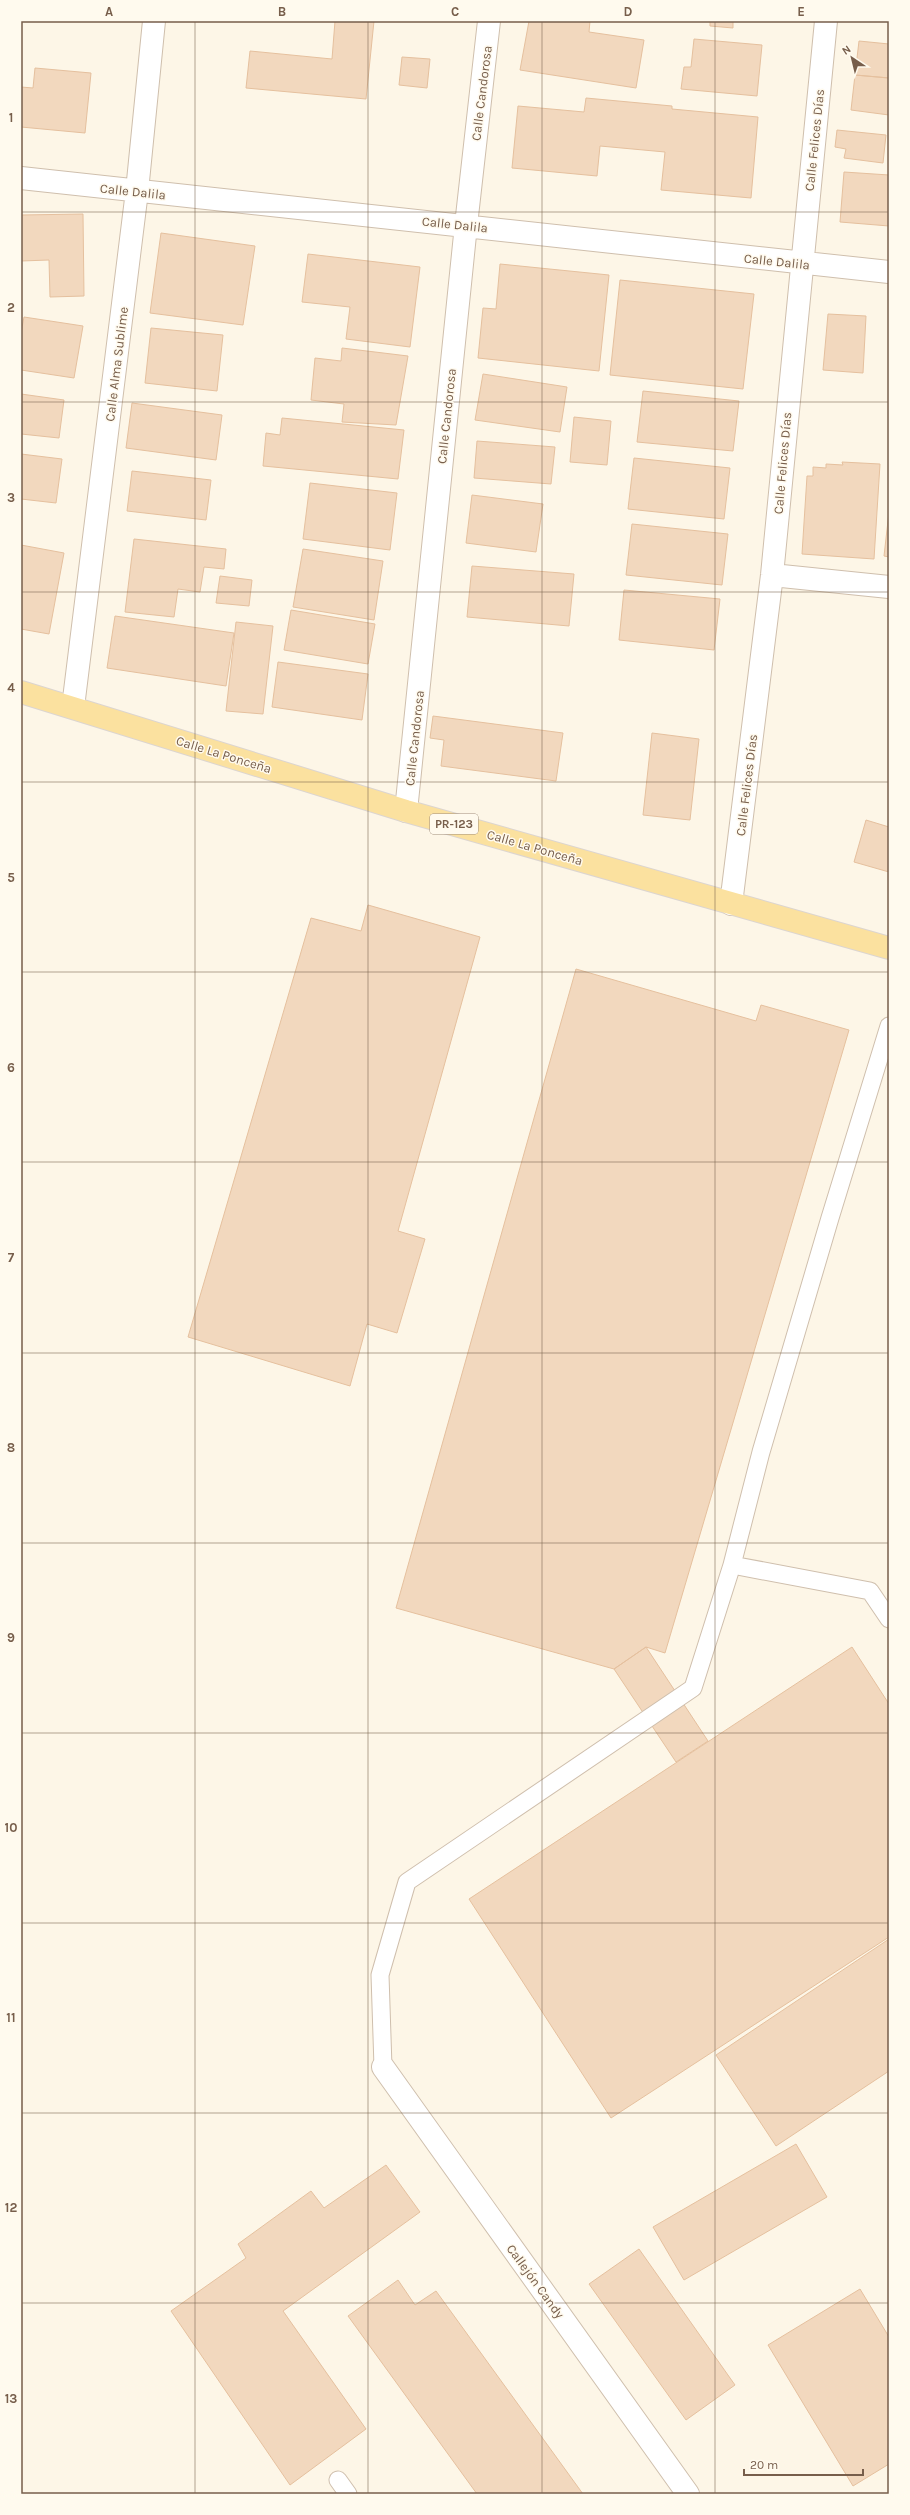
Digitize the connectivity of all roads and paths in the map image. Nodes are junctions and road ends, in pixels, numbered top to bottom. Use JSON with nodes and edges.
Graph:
{"nodes":[{"id":1,"x":154,"y":21,"type":"edge"},
{"id":2,"x":489,"y":21,"type":"edge"},
{"id":3,"x":826,"y":21,"type":"edge"},
{"id":4,"x":21,"y":178,"type":"edge"},
{"id":5,"x":137,"y":191,"type":"junction"},
{"id":6,"x":466,"y":225,"type":"junction"},
{"id":7,"x":801,"y":264,"type":"junction"},
{"id":8,"x":889,"y":272,"type":"edge"},
{"id":9,"x":772,"y":575,"type":"junction"},
{"id":10,"x":889,"y":587,"type":"edge"},
{"id":11,"x":21,"y":692,"type":"edge"},
{"id":12,"x":73,"y":707,"type":"junction"},
{"id":13,"x":406,"y":810,"type":"junction"},
{"id":14,"x":731,"y":904,"type":"junction"},
{"id":15,"x":889,"y":948,"type":"edge"},
{"id":16,"x":889,"y":1026,"type":"edge"},
{"id":17,"x":732,"y":1565,"type":"junction"},
{"id":18,"x":889,"y":1619,"type":"edge"},
{"id":19,"x":383,"y":2067,"type":"joint"},
{"id":20,"x":338,"y":2480,"type":"dead end"},
{"id":21,"x":348,"y":2494,"type":"edge"},
{"id":22,"x":688,"y":2494,"type":"edge"}],
"edges":[{"from":1,"to":5,"type":"street","name":"Calle Alma Sublime"},
{"from":2,"to":6,"type":"street","name":"Calle Candorosa"},
{"from":3,"to":7,"type":"street","name":"Calle Felices Días"},
{"from":4,"to":5,"type":"street","name":"Calle Dalila"},
{"from":5,"to":6,"type":"street","name":"Calle Dalila"},
{"from":5,"to":12,"type":"street","name":"Calle Alma Sublime"},
{"from":6,"to":7,"type":"street","name":"Calle Dalila"},
{"from":6,"to":13,"type":"street","name":"Calle Candorosa"},
{"from":7,"to":8,"type":"street","name":"Calle Dalila"},
{"from":7,"to":9,"type":"street","name":"Calle Felices Días"},
{"from":9,"to":10,"type":"street"},
{"from":9,"to":14,"type":"street","name":"Calle Felices Días"},
{"from":11,"to":12,"type":"main road","name":"Calle La Ponceña","number":"PR-123"},
{"from":12,"to":13,"type":"main road","name":"Calle La Ponceña","number":"PR-123"},
{"from":13,"to":14,"type":"main road","name":"Calle La Ponceña","number":"PR-123"},
{"from":14,"to":15,"type":"main road","name":"Calle La Ponceña","number":"PR-123"},
{"from":16,"to":17,"type":"lane"},
{"from":17,"to":18,"type":"lane"},
{"from":17,"to":19,"type":"lane"},
{"from":19,"to":22,"type":"street","name":"Callejón Candy"},
{"from":20,"to":21,"type":"lane"}]}
